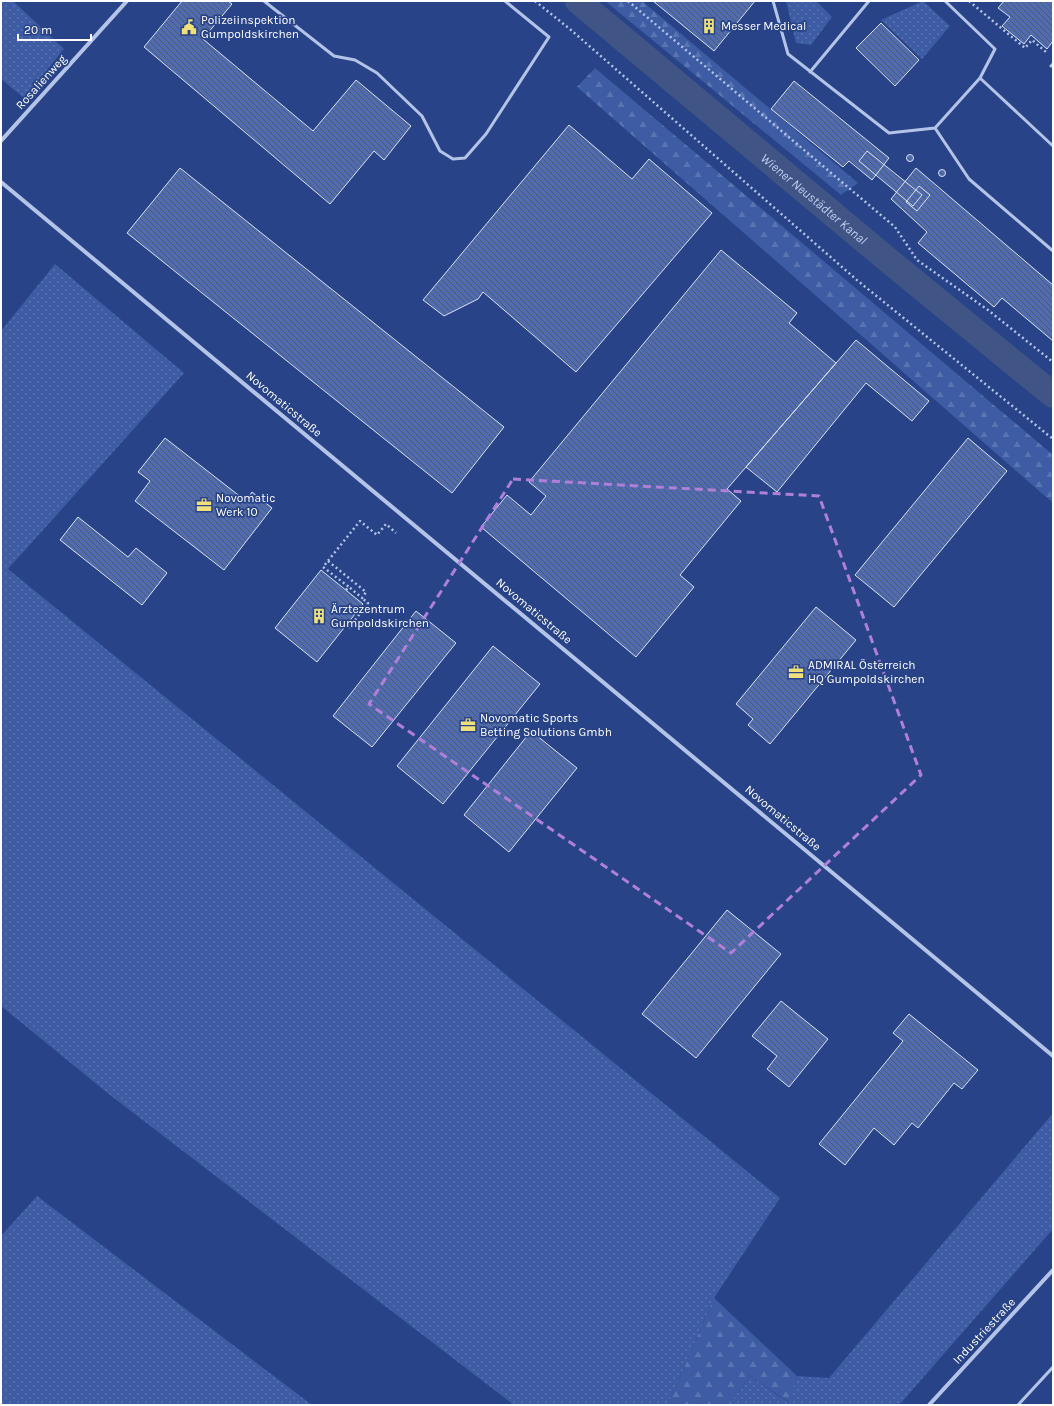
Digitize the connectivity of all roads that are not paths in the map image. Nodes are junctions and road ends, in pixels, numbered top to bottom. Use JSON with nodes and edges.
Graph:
{"nodes":[{"id":1,"x":127,"y":1,"type":"edge"},
{"id":2,"x":264,"y":1,"type":"edge"},
{"id":3,"x":505,"y":1,"type":"edge"},
{"id":4,"x":773,"y":1,"type":"edge"},
{"id":5,"x":869,"y":1,"type":"edge"},
{"id":6,"x":946,"y":1,"type":"edge"},
{"id":7,"x":810,"y":72,"type":"junction"},
{"id":8,"x":980,"y":78,"type":"junction"},
{"id":9,"x":935,"y":128,"type":"junction"},
{"id":10,"x":1,"y":141,"type":"edge"},
{"id":11,"x":1053,"y":146,"type":"edge"},
{"id":12,"x":1,"y":182,"type":"edge"},
{"id":13,"x":1053,"y":251,"type":"edge"},
{"id":14,"x":1053,"y":1056,"type":"edge"},
{"id":15,"x":1053,"y":1270,"type":"edge"},
{"id":16,"x":1053,"y":1367,"type":"edge"},
{"id":17,"x":929,"y":1405,"type":"edge"},
{"id":18,"x":1018,"y":1405,"type":"edge"}],
"edges":[{"from":1,"to":10,"type":"street","name":"Rosalienweg"},
{"from":2,"to":3,"type":"lane"},
{"from":4,"to":7,"type":"lane"},
{"from":5,"to":7,"type":"lane"},
{"from":6,"to":8,"type":"lane"},
{"from":7,"to":9,"type":"lane"},
{"from":8,"to":9,"type":"lane"},
{"from":8,"to":11,"type":"lane"},
{"from":9,"to":13,"type":"lane"},
{"from":12,"to":14,"type":"street","name":"Novomaticstraße"},
{"from":15,"to":17,"type":"street","name":"Industriestraße"},
{"from":16,"to":18,"type":"lane"}]}
